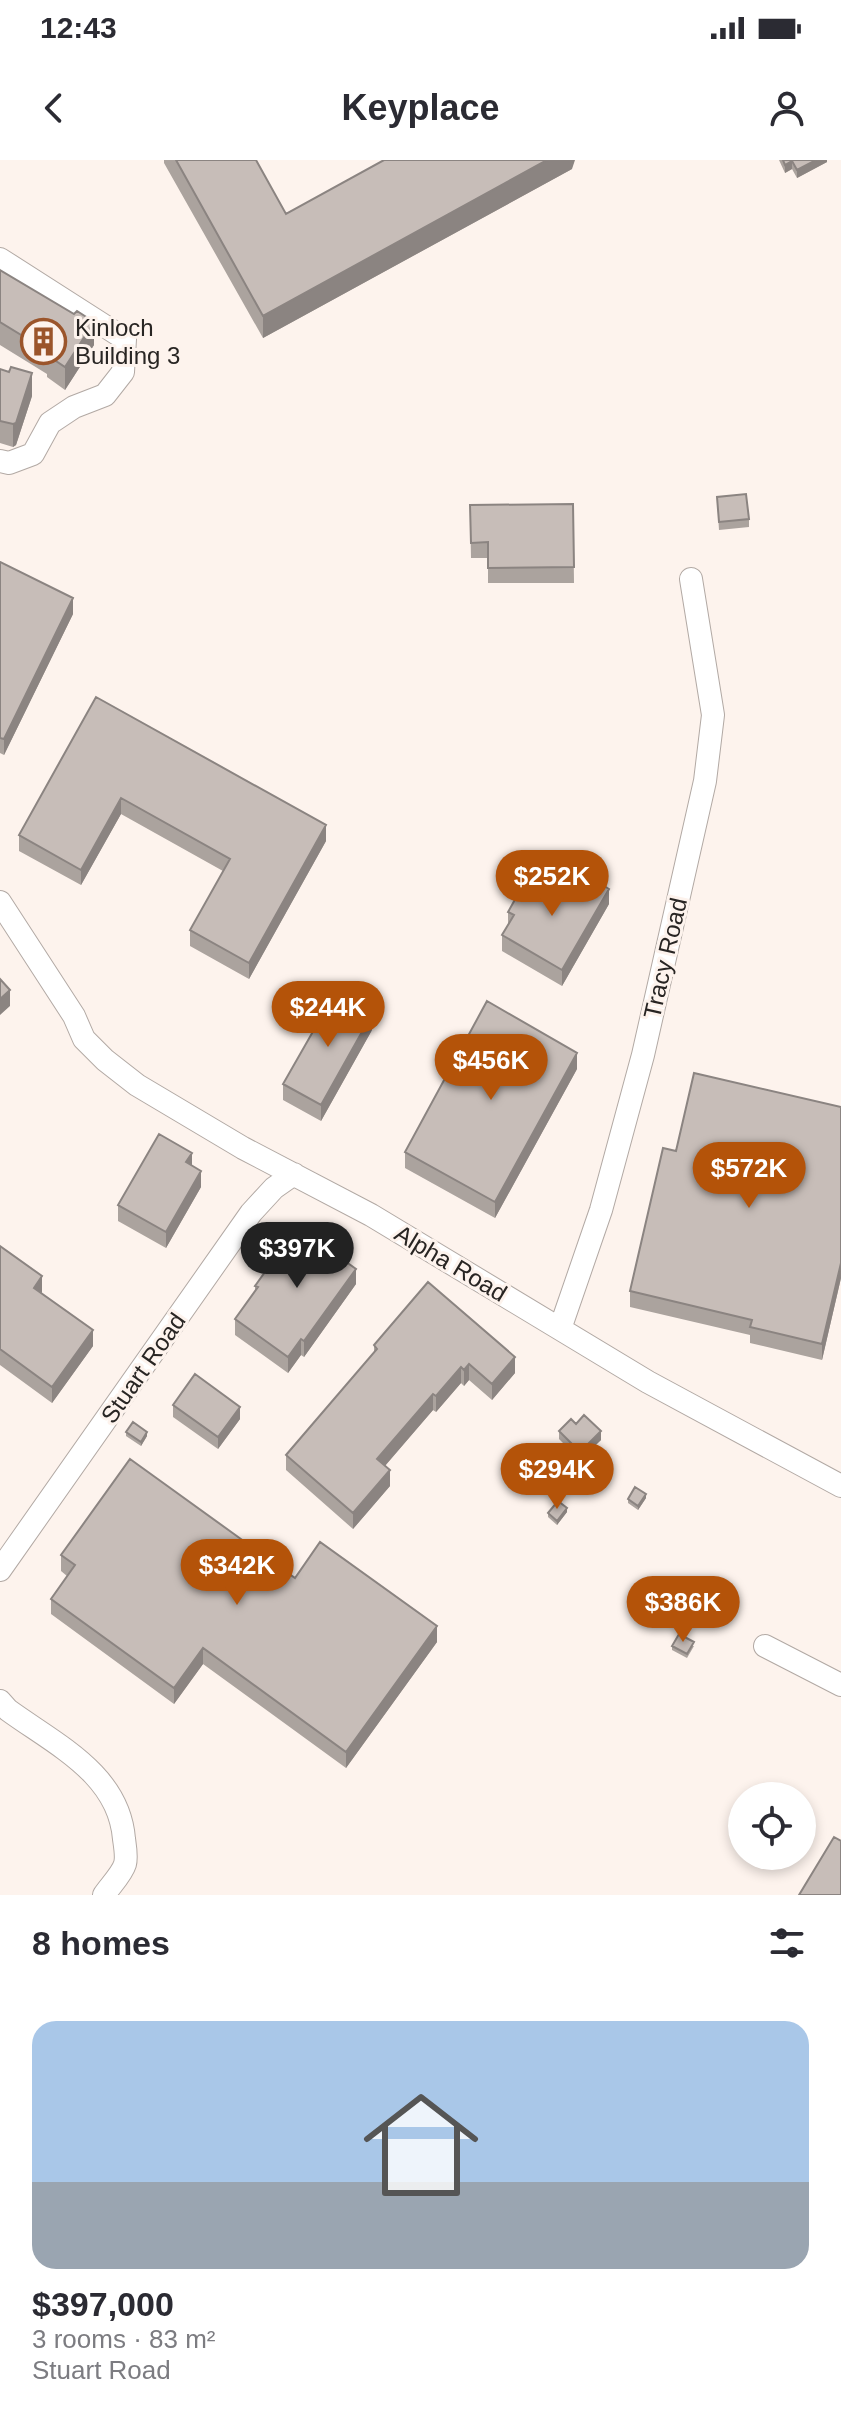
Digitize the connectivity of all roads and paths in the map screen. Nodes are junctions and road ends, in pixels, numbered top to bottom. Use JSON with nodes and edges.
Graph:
{"nodes":[{"id":1,"x":0,"y":259,"type":"edge"},
{"id":2,"x":0,"y":461,"type":"edge"},
{"id":3,"x":691,"y":579,"type":"dead end"},
{"id":4,"x":0,"y":902,"type":"edge"},
{"id":5,"x":294,"y":1174,"type":"junction"},
{"id":6,"x":560,"y":1329,"type":"junction"},
{"id":7,"x":841,"y":1486,"type":"edge"},
{"id":8,"x":0,"y":1570,"type":"edge"},
{"id":9,"x":765,"y":1646,"type":"dead end"},
{"id":10,"x":841,"y":1685,"type":"edge"},
{"id":11,"x":0,"y":1701,"type":"edge"},
{"id":12,"x":104,"y":1895,"type":"edge"}],
"edges":[{"from":1,"to":2,"type":"street"},
{"from":3,"to":6,"type":"street","name":"Tracy Road"},
{"from":4,"to":5,"type":"street","name":"Alpha Road"},
{"from":5,"to":6,"type":"street","name":"Alpha Road"},
{"from":5,"to":8,"type":"street","name":"Stuart Road"},
{"from":6,"to":7,"type":"street","name":"Alpha Road"},
{"from":9,"to":10,"type":"street"},
{"from":11,"to":12,"type":"street"}]}
